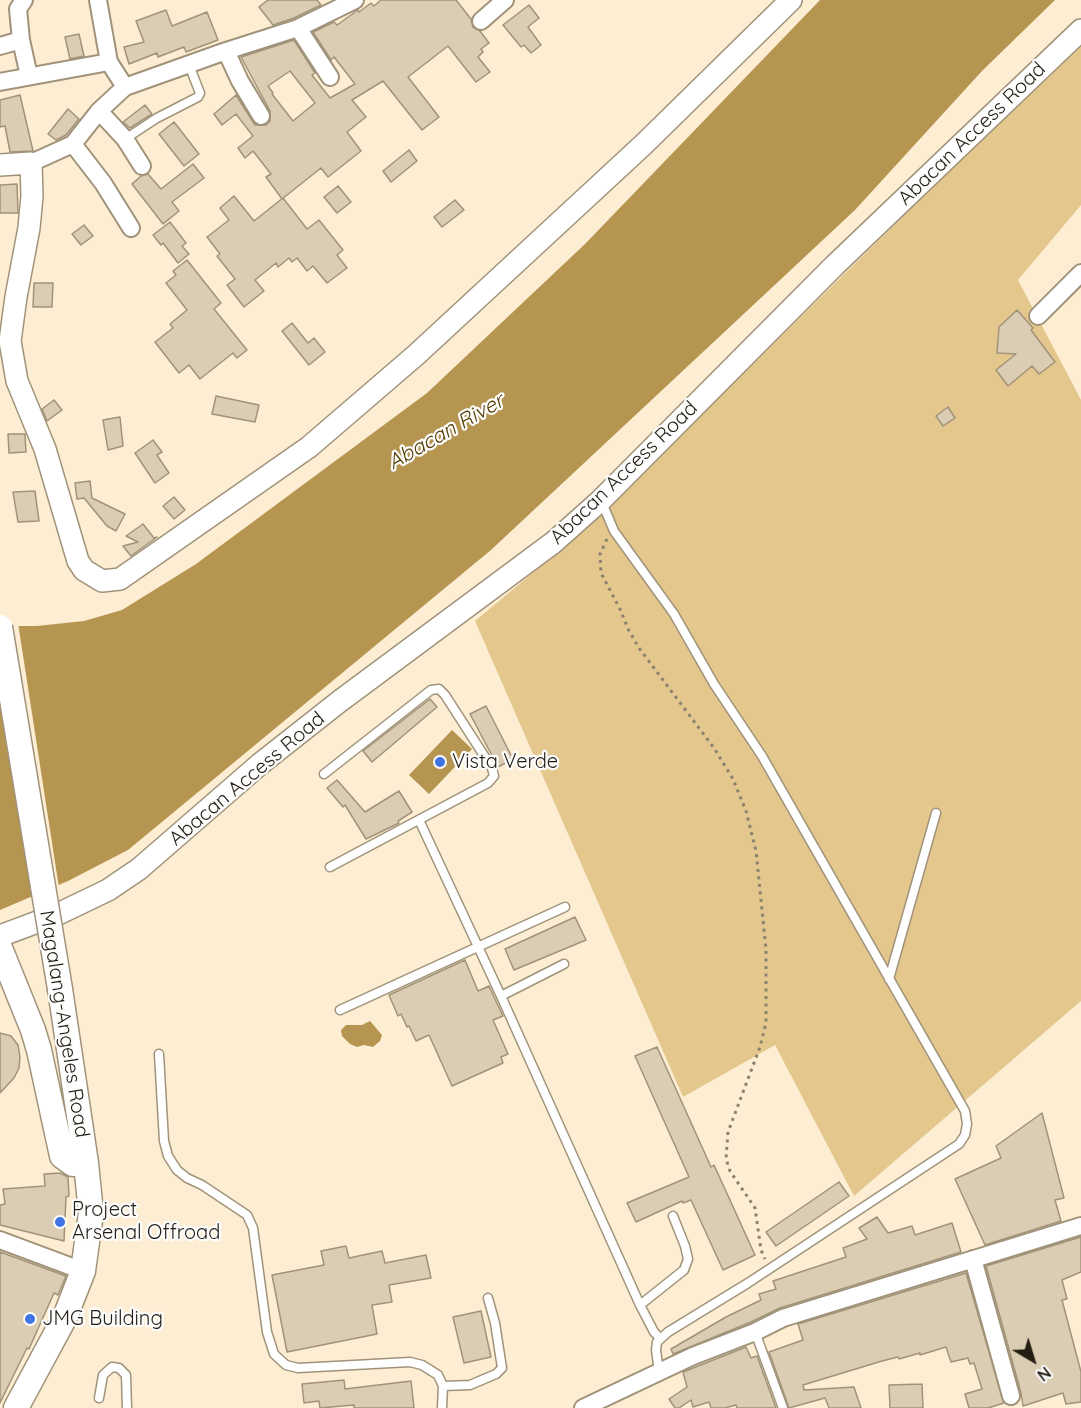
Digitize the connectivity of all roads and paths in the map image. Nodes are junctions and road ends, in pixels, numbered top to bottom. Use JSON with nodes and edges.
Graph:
{"nodes":[{"id":1,"x":24,"y":0,"type":"edge"},
{"id":2,"x":98,"y":0,"type":"edge"},
{"id":3,"x":355,"y":0,"type":"edge"},
{"id":4,"x":505,"y":0,"type":"edge"},
{"id":5,"x":791,"y":0,"type":"edge"},
{"id":6,"x":481,"y":21,"type":"dead end"},
{"id":7,"x":298,"y":28,"type":"junction"},
{"id":8,"x":1081,"y":30,"type":"edge"},
{"id":9,"x":21,"y":40,"type":"junction"},
{"id":10,"x":0,"y":46,"type":"edge"},
{"id":11,"x":226,"y":51,"type":"junction"},
{"id":12,"x":109,"y":62,"type":"junction"},
{"id":13,"x":189,"y":66,"type":"junction"},
{"id":14,"x":29,"y":76,"type":"junction"},
{"id":15,"x":330,"y":77,"type":"dead end"},
{"id":16,"x":0,"y":82,"type":"edge"},
{"id":17,"x":125,"y":87,"type":"junction"},
{"id":18,"x":99,"y":111,"type":"junction"},
{"id":19,"x":261,"y":116,"type":"dead end"},
{"id":20,"x":125,"y":139,"type":"junction"},
{"id":21,"x":73,"y":144,"type":"junction"},
{"id":22,"x":31,"y":163,"type":"junction"},
{"id":23,"x":0,"y":165,"type":"edge"},
{"id":24,"x":142,"y":166,"type":"dead end"},
{"id":25,"x":131,"y":228,"type":"dead end"},
{"id":26,"x":1081,"y":273,"type":"edge"},
{"id":27,"x":1038,"y":316,"type":"dead end"},
{"id":28,"x":601,"y":500,"type":"junction"},
{"id":29,"x":614,"y":531,"type":"junction"},
{"id":30,"x":0,"y":627,"type":"edge"},
{"id":31,"x":324,"y":774,"type":"dead end"},
{"id":32,"x":936,"y":813,"type":"dead end"},
{"id":33,"x":419,"y":820,"type":"junction"},
{"id":34,"x":330,"y":867,"type":"dead end"},
{"id":35,"x":565,"y":906,"type":"dead end"},
{"id":36,"x":0,"y":936,"type":"edge"},
{"id":37,"x":478,"y":945,"type":"junction"},
{"id":38,"x":0,"y":948,"type":"edge"},
{"id":39,"x":564,"y":964,"type":"dead end"},
{"id":40,"x":889,"y":979,"type":"junction"},
{"id":41,"x":501,"y":996,"type":"junction"},
{"id":42,"x":340,"y":1010,"type":"dead end"},
{"id":43,"x":159,"y":1054,"type":"dead end"},
{"id":44,"x":86,"y":1162,"type":"junction"},
{"id":45,"x":673,"y":1216,"type":"dead end"},
{"id":46,"x":1081,"y":1226,"type":"edge"},
{"id":47,"x":0,"y":1240,"type":"edge"},
{"id":48,"x":973,"y":1259,"type":"junction"},
{"id":49,"x":771,"y":1268,"type":"junction"},
{"id":50,"x":83,"y":1271,"type":"junction"},
{"id":51,"x":488,"y":1298,"type":"dead end"},
{"id":52,"x":640,"y":1305,"type":"junction"},
{"id":53,"x":755,"y":1332,"type":"junction"},
{"id":54,"x":660,"y":1338,"type":"junction"},
{"id":55,"x":659,"y":1372,"type":"junction"},
{"id":56,"x":443,"y":1386,"type":"junction"},
{"id":57,"x":1011,"y":1396,"type":"dead end"},
{"id":58,"x":99,"y":1398,"type":"dead end"},
{"id":59,"x":16,"y":1408,"type":"edge"},
{"id":60,"x":127,"y":1408,"type":"edge"},
{"id":61,"x":442,"y":1408,"type":"edge"},
{"id":62,"x":583,"y":1408,"type":"edge"},
{"id":63,"x":783,"y":1408,"type":"edge"}],
"edges":[{"from":1,"to":9,"type":"street"},
{"from":2,"to":12,"type":"street"},
{"from":3,"to":7,"type":"street"},
{"from":4,"to":6,"type":"street"},
{"from":5,"to":22,"type":"street"},
{"from":7,"to":11,"type":"street"},
{"from":7,"to":15,"type":"street"},
{"from":8,"to":28,"type":"street","name":"Abacan Access Road"},
{"from":9,"to":10,"type":"street"},
{"from":9,"to":14,"type":"street"},
{"from":11,"to":13,"type":"street"},
{"from":11,"to":19,"type":"street"},
{"from":12,"to":14,"type":"street"},
{"from":12,"to":17,"type":"street"},
{"from":13,"to":17,"type":"street"},
{"from":13,"to":20,"type":"lane"},
{"from":14,"to":16,"type":"street"},
{"from":17,"to":18,"type":"street"},
{"from":18,"to":20,"type":"street"},
{"from":18,"to":21,"type":"street"},
{"from":20,"to":24,"type":"street"},
{"from":21,"to":22,"type":"street"},
{"from":21,"to":25,"type":"street"},
{"from":22,"to":23,"type":"street"},
{"from":26,"to":27,"type":"street"},
{"from":28,"to":29,"type":"lane"},
{"from":28,"to":36,"type":"street","name":"Abacan Access Road"},
{"from":29,"to":40,"type":"lane"},
{"from":29,"to":49,"type":"path"},
{"from":30,"to":44,"type":"main road","name":"Magalang-Angeles Road","bridge":true},
{"from":31,"to":33,"type":"lane"},
{"from":32,"to":40,"type":"lane"},
{"from":33,"to":34,"type":"lane"},
{"from":33,"to":37,"type":"lane"},
{"from":35,"to":37,"type":"lane"},
{"from":37,"to":41,"type":"lane"},
{"from":37,"to":42,"type":"lane"},
{"from":38,"to":44,"type":"main road"},
{"from":39,"to":41,"type":"lane"},
{"from":40,"to":49,"type":"lane"},
{"from":41,"to":52,"type":"lane"},
{"from":43,"to":56,"type":"lane"},
{"from":44,"to":50,"type":"main road","name":"Magalang-Angeles Road"},
{"from":45,"to":52,"type":"lane"},
{"from":46,"to":48,"type":"street"},
{"from":47,"to":50,"type":"street"},
{"from":48,"to":53,"type":"street"},
{"from":48,"to":57,"type":"street"},
{"from":49,"to":54,"type":"lane"},
{"from":50,"to":59,"type":"main road","name":"Magalang-Angeles Road"},
{"from":51,"to":56,"type":"lane"},
{"from":52,"to":54,"type":"lane"},
{"from":53,"to":55,"type":"street"},
{"from":53,"to":63,"type":"lane"},
{"from":54,"to":55,"type":"lane"},
{"from":55,"to":62,"type":"street"},
{"from":56,"to":61,"type":"lane"},
{"from":58,"to":60,"type":"lane"}]}
